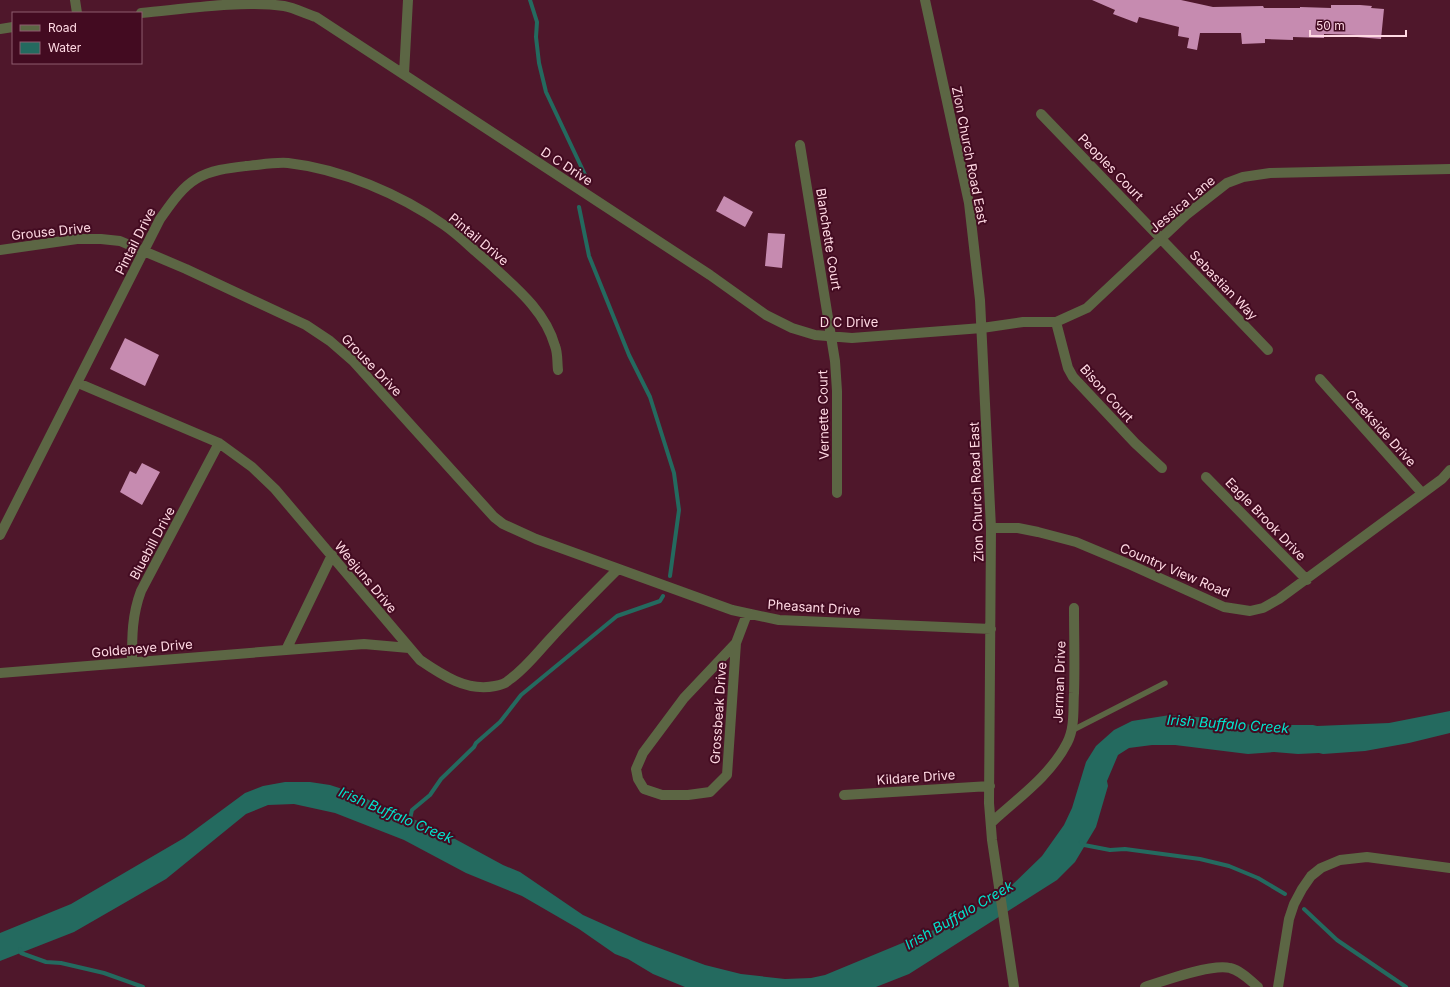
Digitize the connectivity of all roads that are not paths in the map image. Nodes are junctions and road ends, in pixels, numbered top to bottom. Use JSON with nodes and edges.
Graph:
{"nodes":[{"id":1,"x":75,"y":0,"type":"edge"},
{"id":2,"x":408,"y":0,"type":"edge"},
{"id":3,"x":925,"y":0,"type":"edge"},
{"id":4,"x":76,"y":12,"type":"edge"},
{"id":5,"x":142,"y":13,"type":"edge"},
{"id":6,"x":12,"y":27,"type":"edge"},
{"id":7,"x":0,"y":29,"type":"edge"},
{"id":8,"x":404,"y":74,"type":"junction"},
{"id":9,"x":1041,"y":114,"type":"dead end"},
{"id":10,"x":800,"y":145,"type":"dead end"},
{"id":11,"x":1450,"y":169,"type":"edge"},
{"id":12,"x":1162,"y":239,"type":"junction"},
{"id":13,"x":0,"y":250,"type":"edge"},
{"id":14,"x":144,"y":251,"type":"junction"},
{"id":15,"x":1056,"y":322,"type":"junction"},
{"id":16,"x":982,"y":328,"type":"junction"},
{"id":17,"x":832,"y":337,"type":"junction"},
{"id":18,"x":1268,"y":350,"type":"dead end"},
{"id":19,"x":558,"y":370,"type":"dead end"},
{"id":20,"x":1320,"y":379,"type":"dead end"},
{"id":21,"x":78,"y":383,"type":"junction"},
{"id":22,"x":219,"y":444,"type":"junction"},
{"id":23,"x":1162,"y":468,"type":"dead end"},
{"id":24,"x":1450,"y":470,"type":"edge"},
{"id":25,"x":1206,"y":477,"type":"dead end"},
{"id":26,"x":837,"y":493,"type":"dead end"},
{"id":27,"x":1422,"y":493,"type":"junction"},
{"id":28,"x":991,"y":528,"type":"junction"},
{"id":29,"x":0,"y":535,"type":"edge"},
{"id":30,"x":332,"y":556,"type":"junction"},
{"id":31,"x":618,"y":569,"type":"junction"},
{"id":32,"x":1307,"y":580,"type":"junction"},
{"id":33,"x":1074,"y":608,"type":"dead end"},
{"id":34,"x":747,"y":614,"type":"junction"},
{"id":35,"x":991,"y":629,"type":"junction"},
{"id":36,"x":736,"y":643,"type":"junction"},
{"id":37,"x":409,"y":648,"type":"junction"},
{"id":38,"x":286,"y":650,"type":"junction"},
{"id":39,"x":132,"y":662,"type":"junction"},
{"id":40,"x":0,"y":673,"type":"edge"},
{"id":41,"x":1165,"y":683,"type":"dead end"},
{"id":42,"x":1070,"y":731,"type":"junction"},
{"id":43,"x":990,"y":786,"type":"junction"},
{"id":44,"x":844,"y":795,"type":"dead end"},
{"id":45,"x":992,"y":822,"type":"junction"},
{"id":46,"x":1450,"y":868,"type":"edge"},
{"id":47,"x":1014,"y":987,"type":"edge"},
{"id":48,"x":1145,"y":987,"type":"edge"},
{"id":49,"x":1258,"y":987,"type":"edge"},
{"id":50,"x":1278,"y":987,"type":"edge"}],
"edges":[{"from":1,"to":4,"type":"street"},
{"from":2,"to":8,"type":"street"},
{"from":3,"to":16,"type":"street","name":"Zion Church Road East"},
{"from":5,"to":8,"type":"street","name":"D C Drive"},
{"from":6,"to":7,"type":"street"},
{"from":8,"to":17,"type":"street","name":"D C Drive"},
{"from":9,"to":12,"type":"street","name":"Peoples Court"},
{"from":10,"to":17,"type":"street","name":"Blanchette Court"},
{"from":11,"to":12,"type":"street","name":"Jessica Lane"},
{"from":12,"to":15,"type":"street","name":"Jessica Lane"},
{"from":12,"to":18,"type":"street","name":"Sebastian Way"},
{"from":13,"to":14,"type":"street","name":"Grouse Drive"},
{"from":14,"to":19,"type":"street","name":"Pintail Drive"},
{"from":14,"to":21,"type":"street","name":"Pintail Drive"},
{"from":14,"to":31,"type":"street","name":"Grouse Drive"},
{"from":15,"to":16,"type":"street","name":"Jessica Lane"},
{"from":15,"to":23,"type":"street","name":"Bison Court"},
{"from":16,"to":17,"type":"street","name":"D C Drive"},
{"from":16,"to":28,"type":"street","name":"Zion Church Road East"},
{"from":17,"to":26,"type":"street","name":"Vernette Court"},
{"from":20,"to":27,"type":"street","name":"Creekside Drive"},
{"from":21,"to":22,"type":"street","name":"Weejuns Drive"},
{"from":21,"to":29,"type":"street","name":"Pintail Drive"},
{"from":22,"to":30,"type":"street","name":"Weejuns Drive"},
{"from":22,"to":39,"type":"street","name":"Bluebill Drive"},
{"from":24,"to":27,"type":"street","name":"Country View Road"},
{"from":25,"to":32,"type":"street","name":"Eagle Brook Drive"},
{"from":27,"to":32,"type":"street","name":"Country View Road"},
{"from":28,"to":32,"type":"street","name":"Country View Road"},
{"from":28,"to":35,"type":"street","name":"Zion Church Road East"},
{"from":30,"to":37,"type":"street","name":"Weejuns Drive"},
{"from":30,"to":38,"type":"street"},
{"from":31,"to":34,"type":"street","name":"Pheasant Drive"},
{"from":31,"to":37,"type":"street","name":"Weejuns Drive"},
{"from":33,"to":42,"type":"street","name":"Jerman Drive"},
{"from":34,"to":35,"type":"street","name":"Pheasant Drive"},
{"from":34,"to":36,"type":"street","name":"Grossbeak Drive"},
{"from":35,"to":43,"type":"street","name":"Zion Church Road East"},
{"from":36,"to":36,"type":"street","name":"Grossbeak Drive"},
{"from":37,"to":38,"type":"street","name":"Goldeneye Drive"},
{"from":38,"to":39,"type":"street","name":"Goldeneye Drive"},
{"from":39,"to":40,"type":"street","name":"Goldeneye Drive"},
{"from":41,"to":42,"type":"lane"},
{"from":42,"to":45,"type":"street","name":"Jerman Drive"},
{"from":43,"to":44,"type":"street","name":"Kildare Drive"},
{"from":43,"to":45,"type":"street","name":"Zion Church Road East"},
{"from":45,"to":47,"type":"street","name":"Zion Church Road East"},
{"from":46,"to":50,"type":"street"},
{"from":48,"to":49,"type":"street"}]}
